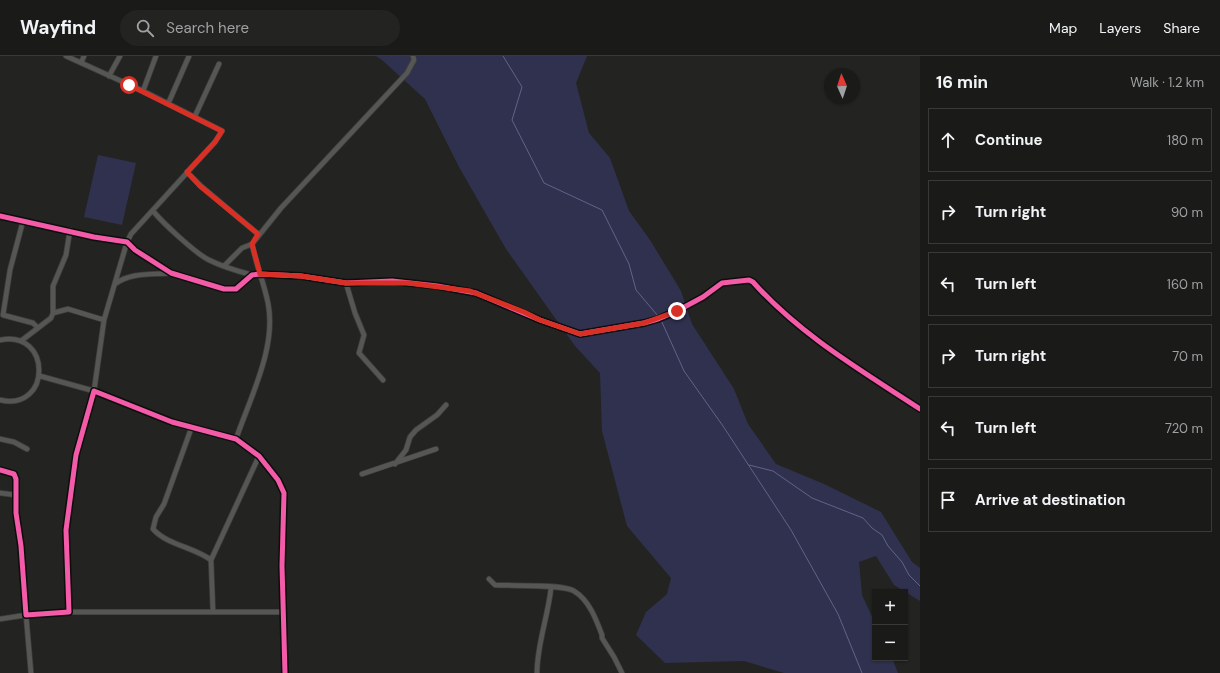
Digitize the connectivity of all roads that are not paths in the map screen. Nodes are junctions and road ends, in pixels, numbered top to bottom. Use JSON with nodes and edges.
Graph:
{"nodes":[{"id":1,"x":66,"y":56,"type":"edge"},
{"id":2,"x":84,"y":56,"type":"edge"},
{"id":3,"x":120,"y":56,"type":"edge"},
{"id":4,"x":156,"y":56,"type":"edge"},
{"id":5,"x":188,"y":56,"type":"edge"},
{"id":6,"x":414,"y":56,"type":"edge"},
{"id":7,"x":81,"y":63,"type":"junction"},
{"id":8,"x":219,"y":64,"type":"dead end"},
{"id":9,"x":109,"y":76,"type":"junction"},
{"id":10,"x":143,"y":91,"type":"junction"},
{"id":11,"x":168,"y":104,"type":"junction"},
{"id":12,"x":195,"y":116,"type":"junction"},
{"id":13,"x":187,"y":172,"type":"junction"},
{"id":14,"x":153,"y":211,"type":"junction"},
{"id":15,"x":0,"y":216,"type":"edge"},
{"id":16,"x":23,"y":221,"type":"junction"},
{"id":17,"x":70,"y":230,"type":"junction"},
{"id":18,"x":258,"y":234,"type":"junction"},
{"id":19,"x":127,"y":242,"type":"junction"},
{"id":20,"x":252,"y":244,"type":"junction"},
{"id":21,"x":224,"y":266,"type":"junction"},
{"id":22,"x":171,"y":273,"type":"junction"},
{"id":23,"x":260,"y":274,"type":"junction"},
{"id":24,"x":252,"y":275,"type":"junction"},
{"id":25,"x":346,"y":283,"type":"junction"},
{"id":26,"x":115,"y":284,"type":"junction"},
{"id":27,"x":53,"y":313,"type":"junction"},
{"id":28,"x":104,"y":320,"type":"junction"},
{"id":29,"x":38,"y":328,"type":"junction"},
{"id":30,"x":0,"y":340,"type":"edge"},
{"id":31,"x":20,"y":341,"type":"junction"},
{"id":32,"x":40,"y":376,"type":"junction"},
{"id":33,"x":383,"y":380,"type":"dead end"},
{"id":34,"x":94,"y":391,"type":"junction"},
{"id":35,"x":0,"y":400,"type":"edge"},
{"id":36,"x":446,"y":406,"type":"dead end"},
{"id":37,"x":920,"y":409,"type":"edge"},
{"id":38,"x":190,"y":429,"type":"junction"},
{"id":39,"x":0,"y":438,"type":"edge"},
{"id":40,"x":236,"y":439,"type":"junction"},
{"id":41,"x":27,"y":449,"type":"dead end"},
{"id":42,"x":436,"y":449,"type":"dead end"},
{"id":43,"x":259,"y":456,"type":"junction"},
{"id":44,"x":395,"y":464,"type":"junction"},
{"id":45,"x":0,"y":470,"type":"edge"},
{"id":46,"x":362,"y":474,"type":"dead end"},
{"id":47,"x":0,"y":493,"type":"edge"},
{"id":48,"x":16,"y":496,"type":"junction"},
{"id":49,"x":211,"y":560,"type":"junction"},
{"id":50,"x":489,"y":579,"type":"dead end"},
{"id":51,"x":551,"y":588,"type":"junction"},
{"id":52,"x":69,"y":612,"type":"junction"},
{"id":53,"x":213,"y":612,"type":"junction"},
{"id":54,"x":284,"y":612,"type":"junction"},
{"id":55,"x":26,"y":615,"type":"junction"},
{"id":56,"x":0,"y":618,"type":"edge"},
{"id":57,"x":31,"y":673,"type":"edge"},
{"id":58,"x":285,"y":673,"type":"edge"},
{"id":59,"x":537,"y":673,"type":"edge"},
{"id":60,"x":622,"y":673,"type":"edge"}],
"edges":[{"from":1,"to":7,"type":"street"},
{"from":2,"to":7,"type":"street"},
{"from":3,"to":9,"type":"street"},
{"from":4,"to":10,"type":"street"},
{"from":5,"to":11,"type":"street"},
{"from":6,"to":18,"type":"street"},
{"from":7,"to":9,"type":"street"},
{"from":8,"to":12,"type":"street"},
{"from":9,"to":10,"type":"street"},
{"from":10,"to":11,"type":"street"},
{"from":11,"to":12,"type":"street"},
{"from":12,"to":13,"type":"street"},
{"from":13,"to":14,"type":"street"},
{"from":13,"to":18,"type":"street"},
{"from":14,"to":19,"type":"street"},
{"from":14,"to":21,"type":"street"},
{"from":15,"to":16,"type":"street"},
{"from":16,"to":17,"type":"street"},
{"from":16,"to":29,"type":"street"},
{"from":17,"to":19,"type":"street"},
{"from":17,"to":27,"type":"street"},
{"from":18,"to":20,"type":"street"},
{"from":19,"to":22,"type":"street"},
{"from":19,"to":26,"type":"street"},
{"from":20,"to":21,"type":"street"},
{"from":20,"to":23,"type":"street"},
{"from":21,"to":24,"type":"street"},
{"from":22,"to":24,"type":"street"},
{"from":22,"to":26,"type":"street"},
{"from":23,"to":24,"type":"street"},
{"from":23,"to":25,"type":"street"},
{"from":23,"to":40,"type":"street"},
{"from":25,"to":33,"type":"street"},
{"from":25,"to":37,"type":"street"},
{"from":26,"to":28,"type":"street"},
{"from":27,"to":28,"type":"street"},
{"from":27,"to":29,"type":"street"},
{"from":28,"to":34,"type":"street"},
{"from":29,"to":31,"type":"street"},
{"from":30,"to":31,"type":"street"},
{"from":31,"to":32,"type":"street"},
{"from":32,"to":34,"type":"street"},
{"from":32,"to":35,"type":"street"},
{"from":34,"to":38,"type":"street"},
{"from":34,"to":52,"type":"street"},
{"from":36,"to":44,"type":"street"},
{"from":38,"to":40,"type":"street"},
{"from":38,"to":49,"type":"street"},
{"from":39,"to":41,"type":"street"},
{"from":40,"to":43,"type":"street"},
{"from":42,"to":44,"type":"street"},
{"from":43,"to":49,"type":"street"},
{"from":43,"to":54,"type":"street"},
{"from":44,"to":46,"type":"street"},
{"from":45,"to":48,"type":"street"},
{"from":47,"to":48,"type":"street"},
{"from":48,"to":55,"type":"street"},
{"from":49,"to":53,"type":"street"},
{"from":50,"to":51,"type":"street"},
{"from":51,"to":59,"type":"street"},
{"from":51,"to":60,"type":"street"},
{"from":52,"to":53,"type":"street"},
{"from":52,"to":55,"type":"street"},
{"from":53,"to":54,"type":"street"},
{"from":54,"to":58,"type":"street"},
{"from":55,"to":56,"type":"street"},
{"from":55,"to":57,"type":"street"}]}
